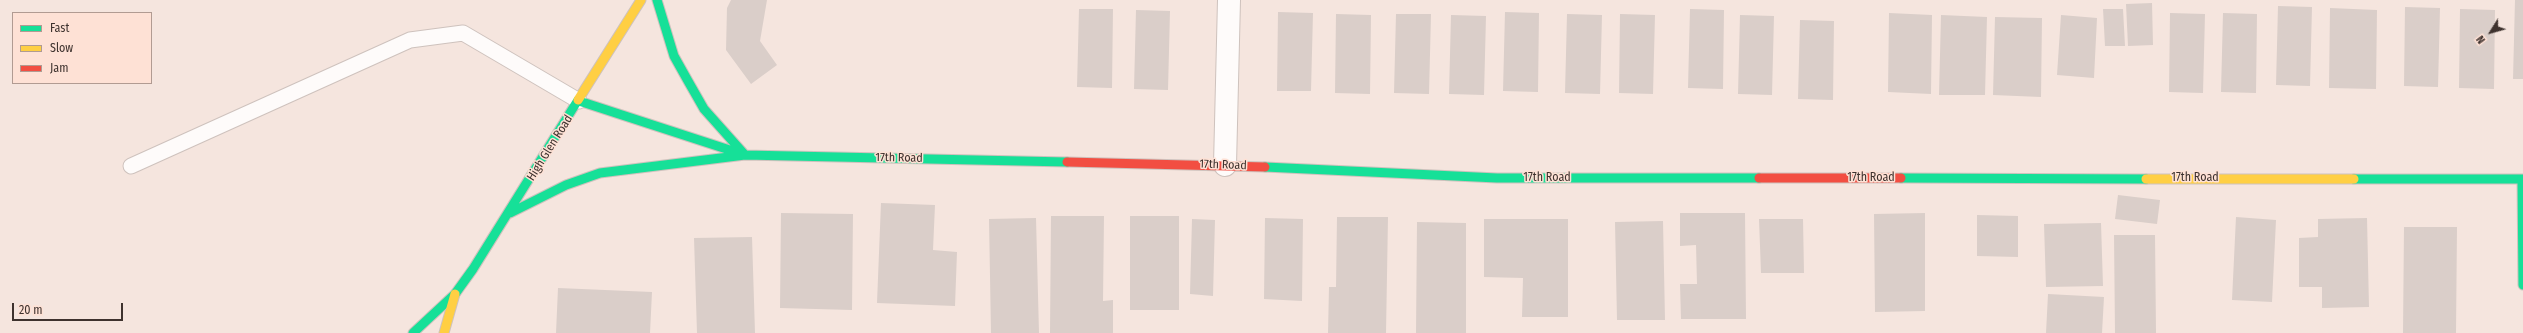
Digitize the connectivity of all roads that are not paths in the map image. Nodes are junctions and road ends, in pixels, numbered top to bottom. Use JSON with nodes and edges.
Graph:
{"nodes":[{"id":1,"x":641,"y":0,"type":"edge"},
{"id":2,"x":657,"y":0,"type":"edge"},
{"id":3,"x":1229,"y":0,"type":"edge"},
{"id":4,"x":579,"y":101,"type":"junction"},
{"id":5,"x":745,"y":155,"type":"junction"},
{"id":6,"x":1225,"y":165,"type":"junction"},
{"id":7,"x":132,"y":166,"type":"dead end"},
{"id":8,"x":2523,"y":179,"type":"edge"},
{"id":9,"x":510,"y":213,"type":"junction"},
{"id":10,"x":2523,"y":285,"type":"edge"},
{"id":11,"x":455,"y":294,"type":"junction"},
{"id":12,"x":413,"y":333,"type":"edge"},
{"id":13,"x":444,"y":333,"type":"edge"}],
"edges":[{"from":1,"to":4,"type":"street","name":"High Glen Road"},
{"from":2,"to":5,"type":"street"},
{"from":3,"to":6,"type":"street"},
{"from":4,"to":5,"type":"street","name":"17th Road"},
{"from":4,"to":7,"type":"lane"},
{"from":4,"to":9,"type":"street","name":"High Glen Road"},
{"from":5,"to":6,"type":"street","name":"17th Road"},
{"from":5,"to":9,"type":"street"},
{"from":6,"to":8,"type":"street","name":"17th Road"},
{"from":8,"to":10,"type":"street"},
{"from":9,"to":11,"type":"street","name":"High Glen Road"},
{"from":11,"to":12,"type":"street","name":"High Glen Road"},
{"from":11,"to":13,"type":"street","name":"High Glen Road"}]}
